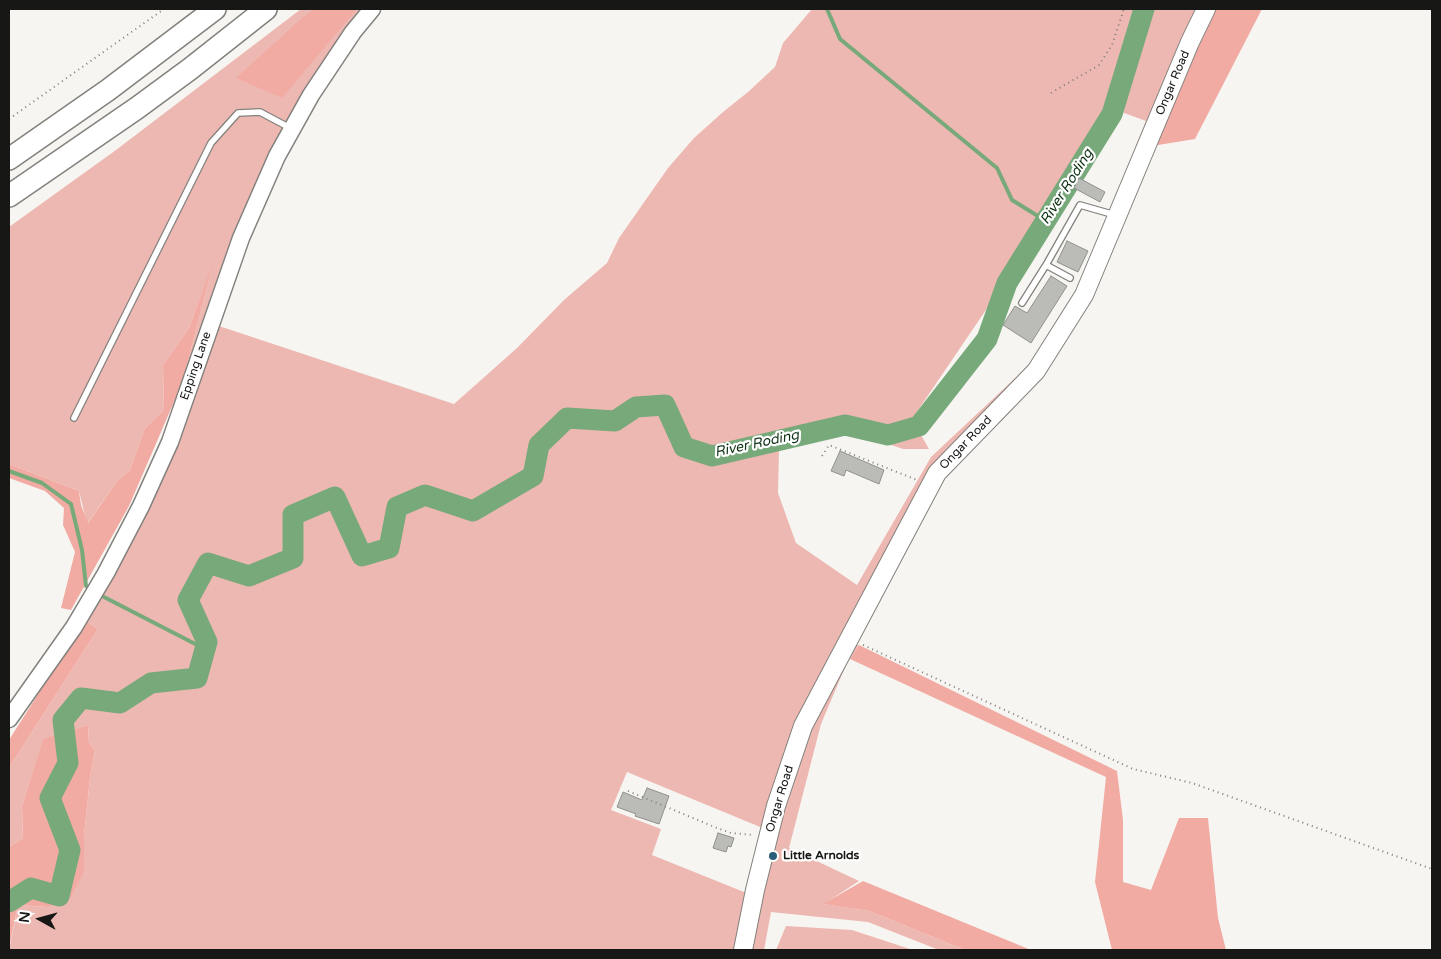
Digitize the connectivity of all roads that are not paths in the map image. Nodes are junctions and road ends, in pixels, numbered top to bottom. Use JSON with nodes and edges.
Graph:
{"nodes":[{"id":1,"x":216,"y":9,"type":"edge"},
{"id":2,"x":266,"y":9,"type":"edge"},
{"id":3,"x":372,"y":9,"type":"edge"},
{"id":4,"x":1206,"y":9,"type":"edge"},
{"id":5,"x":292,"y":129,"type":"junction"},
{"id":6,"x":9,"y":159,"type":"edge"},
{"id":7,"x":9,"y":196,"type":"edge"},
{"id":8,"x":1118,"y":216,"type":"junction"},
{"id":9,"x":1046,"y":265,"type":"junction"},
{"id":10,"x":1070,"y":278,"type":"dead end"},
{"id":11,"x":1022,"y":303,"type":"dead end"},
{"id":12,"x":74,"y":418,"type":"dead end"},
{"id":13,"x":9,"y":719,"type":"edge"},
{"id":14,"x":743,"y":950,"type":"edge"}],
"edges":[{"from":1,"to":6,"type":"highway"},
{"from":2,"to":7,"type":"highway"},
{"from":3,"to":5,"type":"street","name":"Epping Lane"},
{"from":4,"to":8,"type":"main road","name":"Ongar Road"},
{"from":5,"to":12,"type":"lane"},
{"from":5,"to":13,"type":"street","name":"Epping Lane"},
{"from":8,"to":9,"type":"lane"},
{"from":8,"to":14,"type":"main road","name":"Ongar Road"},
{"from":9,"to":10,"type":"lane"},
{"from":9,"to":11,"type":"lane"}]}
